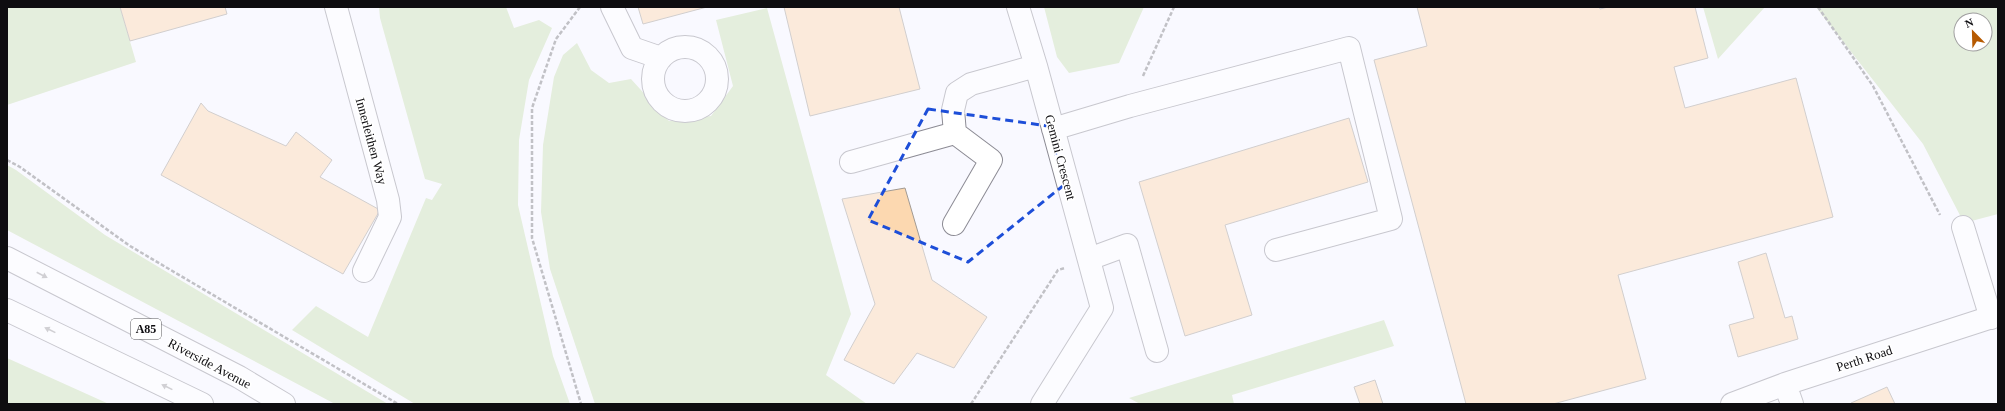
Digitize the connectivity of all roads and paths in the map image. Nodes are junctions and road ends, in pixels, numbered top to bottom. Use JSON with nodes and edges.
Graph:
{"nodes":[{"id":1,"x":336,"y":7,"type":"edge"},
{"id":2,"x":580,"y":7,"type":"edge"},
{"id":3,"x":612,"y":7,"type":"edge"},
{"id":4,"x":1018,"y":7,"type":"edge"},
{"id":5,"x":1174,"y":7,"type":"edge"},
{"id":6,"x":1818,"y":7,"type":"edge"},
{"id":7,"x":661,"y":58,"type":"dead end"},
{"id":8,"x":1036,"y":66,"type":"junction"},
{"id":9,"x":1130,"y":106,"type":"junction"},
{"id":10,"x":1054,"y":129,"type":"junction"},
{"id":11,"x":955,"y":133,"type":"junction"},
{"id":12,"x":7,"y":160,"type":"edge"},
{"id":13,"x":851,"y":162,"type":"dead end"},
{"id":14,"x":954,"y":224,"type":"dead end"},
{"id":15,"x":1963,"y":227,"type":"joint"},
{"id":16,"x":1276,"y":250,"type":"dead end"},
{"id":17,"x":7,"y":258,"type":"edge"},
{"id":18,"x":1089,"y":259,"type":"junction"},
{"id":19,"x":364,"y":271,"type":"dead end"},
{"id":20,"x":7,"y":310,"type":"edge"},
{"id":21,"x":1994,"y":316,"type":"edge"},
{"id":22,"x":1157,"y":351,"type":"dead end"},
{"id":23,"x":1785,"y":384,"type":"junction"},
{"id":24,"x":202,"y":404,"type":"edge"},
{"id":25,"x":284,"y":404,"type":"edge"},
{"id":26,"x":398,"y":404,"type":"edge"},
{"id":27,"x":581,"y":404,"type":"edge"},
{"id":28,"x":971,"y":404,"type":"edge"},
{"id":29,"x":1042,"y":404,"type":"edge"},
{"id":30,"x":1732,"y":404,"type":"edge"},
{"id":31,"x":1792,"y":404,"type":"edge"}],
"edges":[{"from":1,"to":19,"type":"street","name":"Innerleithen Way"},
{"from":2,"to":27,"type":"path"},
{"from":3,"to":7,"type":"street"},
{"from":4,"to":8,"type":"street","name":"Gemini Crescent"},
{"from":5,"to":9,"type":"path"},
{"from":6,"to":15,"type":"path"},
{"from":8,"to":10,"type":"street","name":"Gemini Crescent"},
{"from":8,"to":11,"type":"street"},
{"from":9,"to":10,"type":"street"},
{"from":9,"to":16,"type":"street"},
{"from":10,"to":18,"type":"street","name":"Gemini Crescent"},
{"from":11,"to":13,"type":"street"},
{"from":11,"to":14,"type":"street"},
{"from":12,"to":26,"type":"path"},
{"from":15,"to":21,"type":"street"},
{"from":17,"to":25,"type":"street","name":"Riverside Avenue","number":"A85","one_way":true},
{"from":18,"to":22,"type":"street"},
{"from":18,"to":28,"type":"path"},
{"from":18,"to":29,"type":"street","name":"Gemini Crescent"},
{"from":24,"to":20,"type":"street","one_way":true},
{"from":21,"to":23,"type":"street","name":"Perth Road"},
{"from":23,"to":30,"type":"street","name":"Perth Road"},
{"from":23,"to":31,"type":"street"}]}
